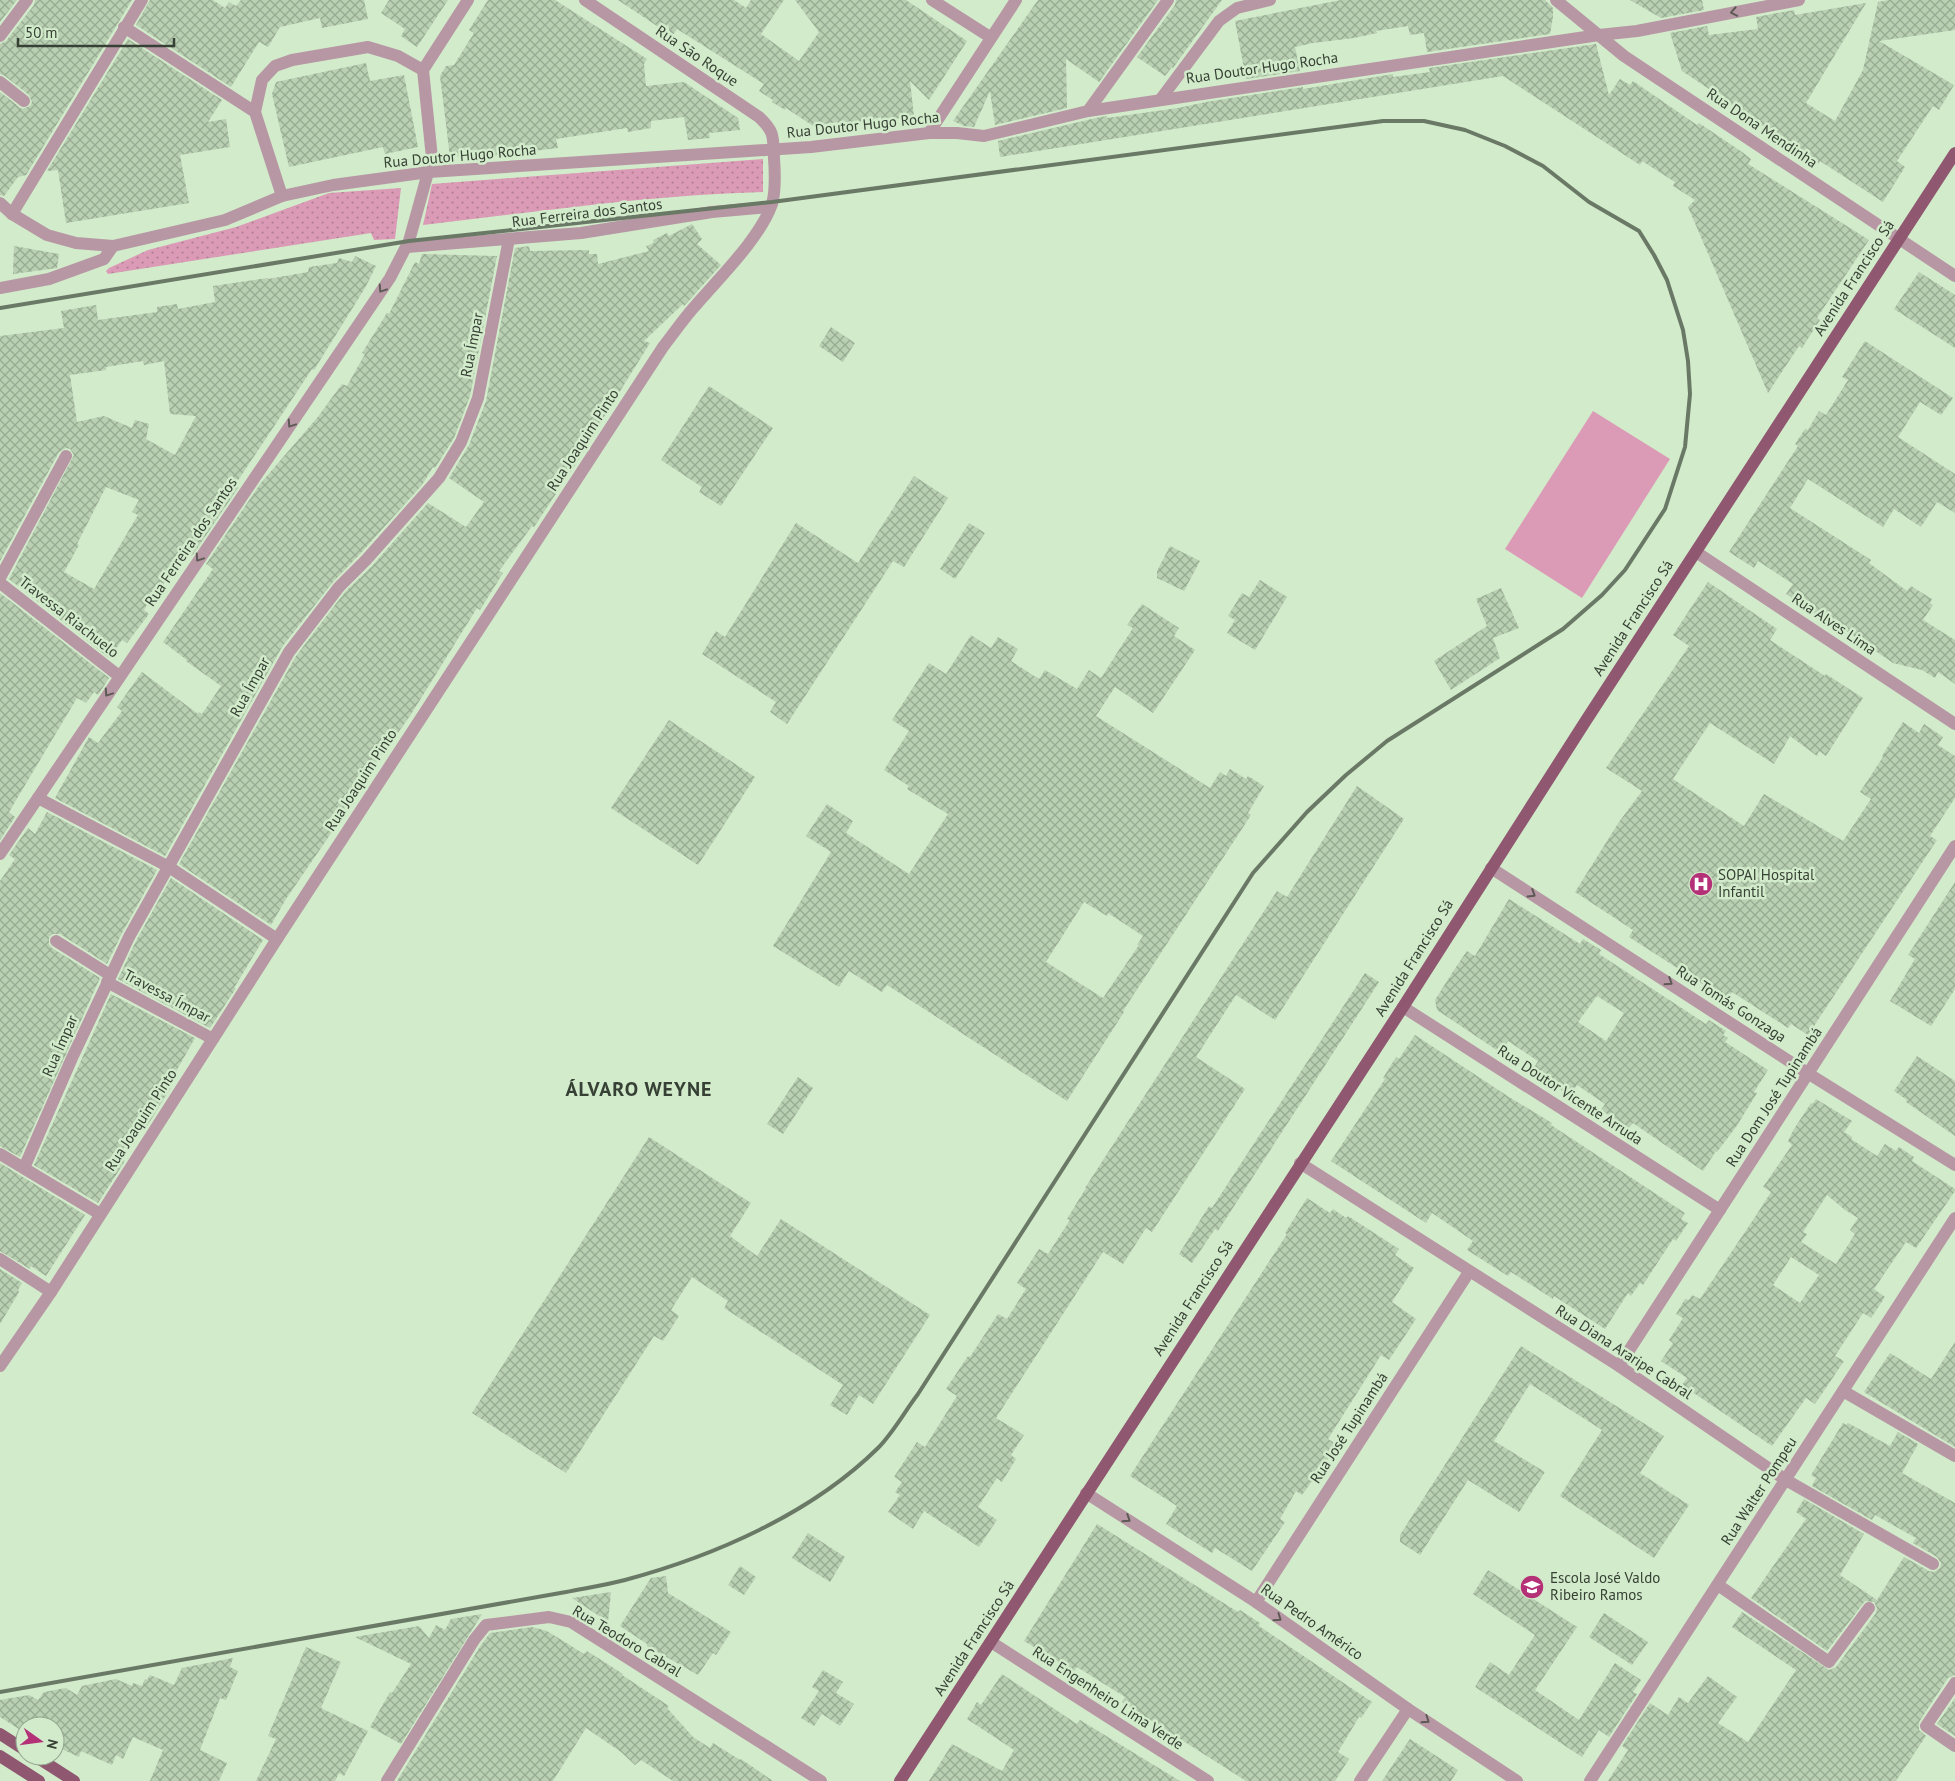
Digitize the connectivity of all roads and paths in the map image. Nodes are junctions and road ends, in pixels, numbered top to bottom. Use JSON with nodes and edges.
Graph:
{"nodes":[{"id":1,"x":28,"y":0,"type":"edge"},
{"id":2,"x":142,"y":0,"type":"edge"},
{"id":3,"x":468,"y":0,"type":"edge"},
{"id":4,"x":585,"y":0,"type":"edge"},
{"id":5,"x":932,"y":0,"type":"edge"},
{"id":6,"x":1016,"y":0,"type":"edge"},
{"id":7,"x":1168,"y":0,"type":"edge"},
{"id":8,"x":1270,"y":0,"type":"edge"},
{"id":9,"x":1556,"y":0,"type":"edge"},
{"id":10,"x":1799,"y":0,"type":"edge"},
{"id":11,"x":124,"y":27,"type":"junction"},
{"id":12,"x":1599,"y":35,"type":"junction"},
{"id":13,"x":0,"y":36,"type":"edge"},
{"id":14,"x":990,"y":37,"type":"junction"},
{"id":15,"x":423,"y":70,"type":"junction"},
{"id":16,"x":0,"y":82,"type":"edge"},
{"id":17,"x":1160,"y":100,"type":"junction"},
{"id":18,"x":24,"y":101,"type":"dead end"},
{"id":19,"x":1088,"y":111,"type":"junction"},
{"id":20,"x":255,"y":112,"type":"junction"},
{"id":21,"x":929,"y":132,"type":"junction"},
{"id":22,"x":774,"y":150,"type":"junction"},
{"id":23,"x":1955,"y":153,"type":"edge"},
{"id":24,"x":429,"y":172,"type":"junction"},
{"id":25,"x":282,"y":196,"type":"junction"},
{"id":26,"x":0,"y":203,"type":"edge"},
{"id":27,"x":770,"y":207,"type":"junction"},
{"id":28,"x":12,"y":214,"type":"junction"},
{"id":29,"x":508,"y":239,"type":"junction"},
{"id":30,"x":1899,"y":239,"type":"junction"},
{"id":31,"x":113,"y":246,"type":"junction"},
{"id":32,"x":407,"y":247,"type":"junction"},
{"id":33,"x":1955,"y":276,"type":"edge"},
{"id":34,"x":0,"y":288,"type":"edge"},
{"id":35,"x":66,"y":456,"type":"dead end"},
{"id":36,"x":1696,"y":552,"type":"junction"},
{"id":37,"x":0,"y":578,"type":"edge"},
{"id":38,"x":0,"y":584,"type":"edge"},
{"id":39,"x":119,"y":676,"type":"junction"},
{"id":40,"x":1955,"y":724,"type":"edge"},
{"id":41,"x":38,"y":798,"type":"junction"},
{"id":42,"x":1955,"y":846,"type":"edge"},
{"id":43,"x":0,"y":854,"type":"edge"},
{"id":44,"x":169,"y":867,"type":"junction"},
{"id":45,"x":1491,"y":868,"type":"junction"},
{"id":46,"x":277,"y":939,"type":"junction"},
{"id":47,"x":56,"y":941,"type":"dead end"},
{"id":48,"x":109,"y":978,"type":"junction"},
{"id":49,"x":1403,"y":1007,"type":"junction"},
{"id":50,"x":213,"y":1039,"type":"junction"},
{"id":51,"x":1809,"y":1074,"type":"junction"},
{"id":52,"x":0,"y":1154,"type":"edge"},
{"id":53,"x":1300,"y":1163,"type":"junction"},
{"id":54,"x":1955,"y":1165,"type":"edge"},
{"id":55,"x":24,"y":1168,"type":"junction"},
{"id":56,"x":1720,"y":1210,"type":"junction"},
{"id":57,"x":100,"y":1214,"type":"junction"},
{"id":58,"x":1955,"y":1218,"type":"edge"},
{"id":59,"x":0,"y":1258,"type":"edge"},
{"id":60,"x":1469,"y":1272,"type":"junction"},
{"id":61,"x":51,"y":1292,"type":"junction"},
{"id":62,"x":0,"y":1366,"type":"edge"},
{"id":63,"x":1619,"y":1366,"type":"junction"},
{"id":64,"x":1843,"y":1391,"type":"junction"},
{"id":65,"x":1955,"y":1456,"type":"edge"},
{"id":66,"x":1786,"y":1480,"type":"junction"},
{"id":67,"x":1086,"y":1493,"type":"junction"},
{"id":68,"x":1933,"y":1564,"type":"dead end"},
{"id":69,"x":1718,"y":1585,"type":"junction"},
{"id":70,"x":1256,"y":1602,"type":"junction"},
{"id":71,"x":1868,"y":1608,"type":"dead end"},
{"id":72,"x":991,"y":1642,"type":"junction"},
{"id":73,"x":1955,"y":1683,"type":"edge"},
{"id":74,"x":1408,"y":1709,"type":"junction"},
{"id":75,"x":0,"y":1734,"type":"edge"},
{"id":76,"x":15,"y":1744,"type":"edge"},
{"id":77,"x":1955,"y":1746,"type":"edge"},
{"id":78,"x":0,"y":1756,"type":"edge"},
{"id":79,"x":51,"y":1766,"type":"edge"},
{"id":80,"x":39,"y":1781,"type":"edge"},
{"id":81,"x":74,"y":1781,"type":"edge"},
{"id":82,"x":387,"y":1781,"type":"edge"},
{"id":83,"x":821,"y":1781,"type":"edge"},
{"id":84,"x":900,"y":1781,"type":"edge"},
{"id":85,"x":1208,"y":1781,"type":"edge"},
{"id":86,"x":1360,"y":1781,"type":"edge"},
{"id":87,"x":1517,"y":1781,"type":"edge"},
{"id":88,"x":1590,"y":1781,"type":"edge"}],
"edges":[{"from":1,"to":13,"type":"street"},
{"from":2,"to":11,"type":"street"},
{"from":3,"to":15,"type":"street"},
{"from":4,"to":22,"type":"street","name":"Rua São Roque"},
{"from":5,"to":14,"type":"street"},
{"from":6,"to":14,"type":"street"},
{"from":7,"to":19,"type":"street"},
{"from":8,"to":17,"type":"street"},
{"from":9,"to":12,"type":"street","name":"Rua Dona Mendinha"},
{"from":10,"to":12,"type":"street","name":"Rua Doutor Hugo Rocha","one_way":true},
{"from":11,"to":20,"type":"street"},
{"from":11,"to":28,"type":"street"},
{"from":12,"to":17,"type":"street","name":"Rua Doutor Hugo Rocha"},
{"from":12,"to":30,"type":"street","name":"Rua Dona Mendinha"},
{"from":14,"to":21,"type":"street"},
{"from":15,"to":20,"type":"street"},
{"from":15,"to":24,"type":"street"},
{"from":16,"to":18,"type":"street"},
{"from":17,"to":19,"type":"street","name":"Rua Doutor Hugo Rocha"},
{"from":19,"to":21,"type":"street","name":"Rua Doutor Hugo Rocha"},
{"from":20,"to":25,"type":"street"},
{"from":21,"to":22,"type":"street","name":"Rua Doutor Hugo Rocha"},
{"from":22,"to":24,"type":"street","name":"Rua Doutor Hugo Rocha"},
{"from":22,"to":27,"type":"street"},
{"from":23,"to":30,"type":"main road","name":"Avenida Francisco Sá"},
{"from":24,"to":25,"type":"street","name":"Rua Doutor Hugo Rocha"},
{"from":24,"to":32,"type":"street","name":"Rua Ferreira dos Santos"},
{"from":25,"to":31,"type":"street","name":"Rua Doutor Hugo Rocha"},
{"from":26,"to":28,"type":"street"},
{"from":27,"to":29,"type":"street","name":"Rua Ferreira dos Santos"},
{"from":27,"to":46,"type":"street","name":"Rua Joaquim Pinto"},
{"from":28,"to":31,"type":"street"},
{"from":29,"to":32,"type":"street","name":"Rua Ferreira dos Santos"},
{"from":29,"to":44,"type":"street","name":"Rua Ímpar"},
{"from":30,"to":33,"type":"street","name":"Rua Dona Mendinha"},
{"from":30,"to":36,"type":"main road","name":"Avenida Francisco Sá"},
{"from":31,"to":34,"type":"street","name":"Rua Doutor Hugo Rocha"},
{"from":32,"to":39,"type":"street","name":"Rua Ferreira dos Santos","one_way":true},
{"from":35,"to":37,"type":"street"},
{"from":36,"to":40,"type":"street","name":"Rua Alves Lima"},
{"from":36,"to":45,"type":"main road","name":"Avenida Francisco Sá"},
{"from":38,"to":39,"type":"street","name":"Travessa Riachuelo"},
{"from":39,"to":41,"type":"street","name":"Rua Ferreira dos Santos","one_way":true},
{"from":41,"to":43,"type":"street","name":"Rua Ferreira dos Santos"},
{"from":41,"to":44,"type":"street"},
{"from":42,"to":51,"type":"street","name":"Rua Dom José Tupinambá"},
{"from":44,"to":46,"type":"street"},
{"from":44,"to":48,"type":"street","name":"Rua Ímpar"},
{"from":45,"to":49,"type":"main road","name":"Avenida Francisco Sá"},
{"from":45,"to":51,"type":"street","name":"Rua Tomás Gonzaga","one_way":true},
{"from":46,"to":50,"type":"street","name":"Rua Joaquim Pinto"},
{"from":47,"to":48,"type":"street","name":"Travessa Ímpar"},
{"from":48,"to":50,"type":"street","name":"Travessa Ímpar"},
{"from":48,"to":55,"type":"street","name":"Rua Ímpar"},
{"from":49,"to":53,"type":"main road","name":"Avenida Francisco Sá"},
{"from":49,"to":56,"type":"street","name":"Rua Doutor Vicente Arruda"},
{"from":50,"to":57,"type":"street","name":"Rua Joaquim Pinto"},
{"from":51,"to":54,"type":"street","name":"Rua Tomás Gonzaga"},
{"from":51,"to":56,"type":"street","name":"Rua Dom José Tupinambá"},
{"from":52,"to":55,"type":"street"},
{"from":53,"to":60,"type":"street","name":"Rua Diana Araripe Cabral"},
{"from":53,"to":67,"type":"main road","name":"Avenida Francisco Sá"},
{"from":55,"to":57,"type":"street"},
{"from":56,"to":63,"type":"street","name":"Rua Dom José Tupinambá"},
{"from":57,"to":61,"type":"street","name":"Rua Joaquim Pinto"},
{"from":58,"to":64,"type":"street","name":"Rua Walter Pompeu"},
{"from":59,"to":61,"type":"street"},
{"from":60,"to":63,"type":"street","name":"Rua Diana Araripe Cabral"},
{"from":60,"to":70,"type":"street","name":"Rua José Tupinambá"},
{"from":61,"to":62,"type":"street","name":"Rua Joaquim Pinto"},
{"from":63,"to":66,"type":"street","name":"Rua Diana Araripe Cabral"},
{"from":64,"to":65,"type":"street"},
{"from":64,"to":66,"type":"street","name":"Rua Walter Pompeu"},
{"from":66,"to":68,"type":"street","name":"Rua Diana Araripe Cabral"},
{"from":66,"to":69,"type":"street","name":"Rua Walter Pompeu"},
{"from":67,"to":70,"type":"street","name":"Rua Pedro Américo","one_way":true},
{"from":67,"to":72,"type":"main road","name":"Avenida Francisco Sá"},
{"from":69,"to":71,"type":"street"},
{"from":69,"to":88,"type":"street","name":"Rua Walter Pompeu"},
{"from":70,"to":74,"type":"street","name":"Rua Pedro Américo","one_way":true},
{"from":72,"to":84,"type":"main road","name":"Avenida Francisco Sá"},
{"from":72,"to":85,"type":"street","name":"Rua Engenheiro Lima Verde"},
{"from":73,"to":77,"type":"street"},
{"from":74,"to":86,"type":"street"},
{"from":74,"to":87,"type":"street","name":"Rua Pedro Américo","one_way":true},
{"from":75,"to":76,"type":"main road"},
{"from":78,"to":80,"type":"main road"},
{"from":79,"to":81,"type":"main road"},
{"from":82,"to":83,"type":"street","name":"Rua Teodoro Cabral"}]}
